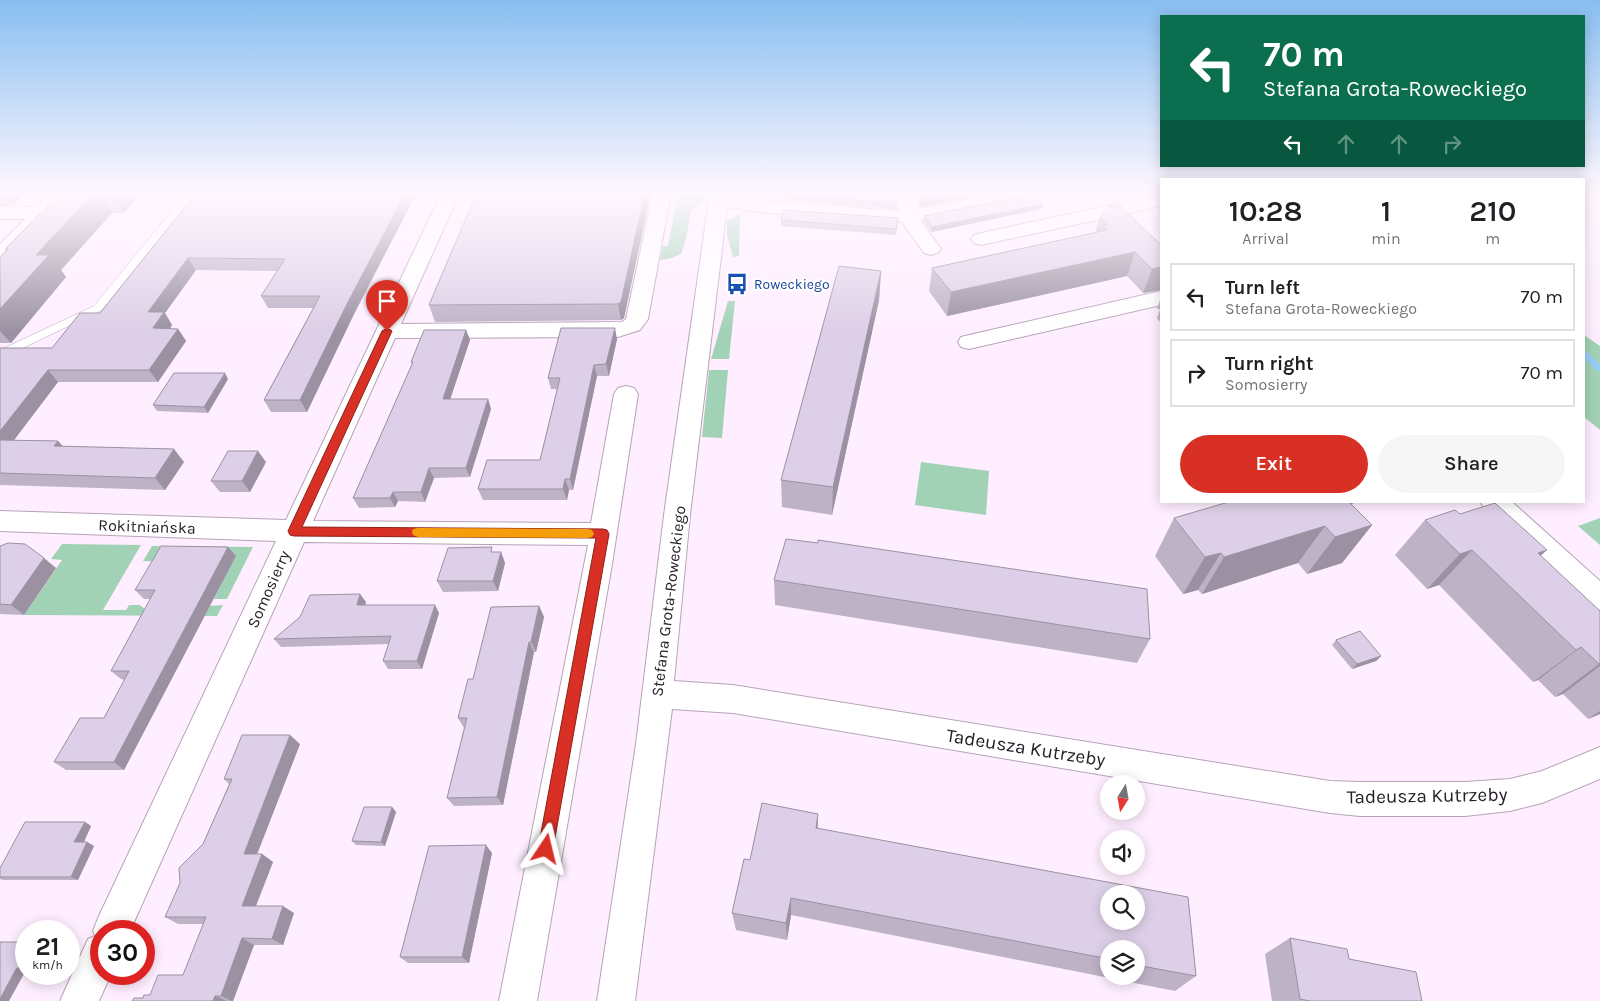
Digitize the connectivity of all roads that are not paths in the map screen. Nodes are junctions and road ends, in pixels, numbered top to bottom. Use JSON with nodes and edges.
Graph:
{"nodes":[{"id":1,"x":17,"y":239,"type":"edge"},
{"id":2,"x":154,"y":239,"type":"edge"},
{"id":3,"x":429,"y":239,"type":"edge"},
{"id":4,"x":653,"y":239,"type":"edge"},
{"id":5,"x":715,"y":239,"type":"edge"},
{"id":6,"x":923,"y":239,"type":"edge"},
{"id":7,"x":931,"y":250,"type":"dead end"},
{"id":8,"x":0,"y":256,"type":"edge"},
{"id":9,"x":1160,"y":298,"type":"edge"},
{"id":10,"x":387,"y":331,"type":"junction"},
{"id":11,"x":969,"y":342,"type":"dead end"},
{"id":12,"x":0,"y":355,"type":"edge"},
{"id":13,"x":626,"y":394,"type":"dead end"},
{"id":14,"x":1495,"y":503,"type":"edge"},
{"id":15,"x":0,"y":521,"type":"edge"},
{"id":16,"x":294,"y":531,"type":"junction"},
{"id":17,"x":603,"y":534,"type":"junction"},
{"id":18,"x":1600,"y":598,"type":"edge"},
{"id":19,"x":657,"y":694,"type":"junction"},
{"id":20,"x":1600,"y":763,"type":"edge"},
{"id":21,"x":116,"y":920,"type":"edge"},
{"id":22,"x":90,"y":976,"type":"edge"},
{"id":23,"x":79,"y":1001,"type":"edge"},
{"id":24,"x":518,"y":1001,"type":"edge"},
{"id":25,"x":616,"y":1001,"type":"edge"}],
"edges":[{"from":1,"to":8,"type":"street"},
{"from":2,"to":12,"type":"lane"},
{"from":3,"to":10,"type":"street","name":"Somosierry"},
{"from":4,"to":10,"type":"street"},
{"from":5,"to":19,"type":"street","name":"Stefana Grota-Roweckiego"},
{"from":6,"to":7,"type":"street"},
{"from":9,"to":11,"type":"street"},
{"from":10,"to":16,"type":"street","name":"Somosierry"},
{"from":13,"to":17,"type":"street"},
{"from":14,"to":18,"type":"street"},
{"from":15,"to":16,"type":"street","name":"Rokitniańska"},
{"from":16,"to":17,"type":"street"},
{"from":16,"to":21,"type":"street","name":"Somosierry"},
{"from":17,"to":24,"type":"street"},
{"from":19,"to":20,"type":"street","name":"Tadeusza Kutrzeby"},
{"from":19,"to":25,"type":"street","name":"Stefana Grota-Roweckiego"},
{"from":22,"to":23,"type":"street"}]}
